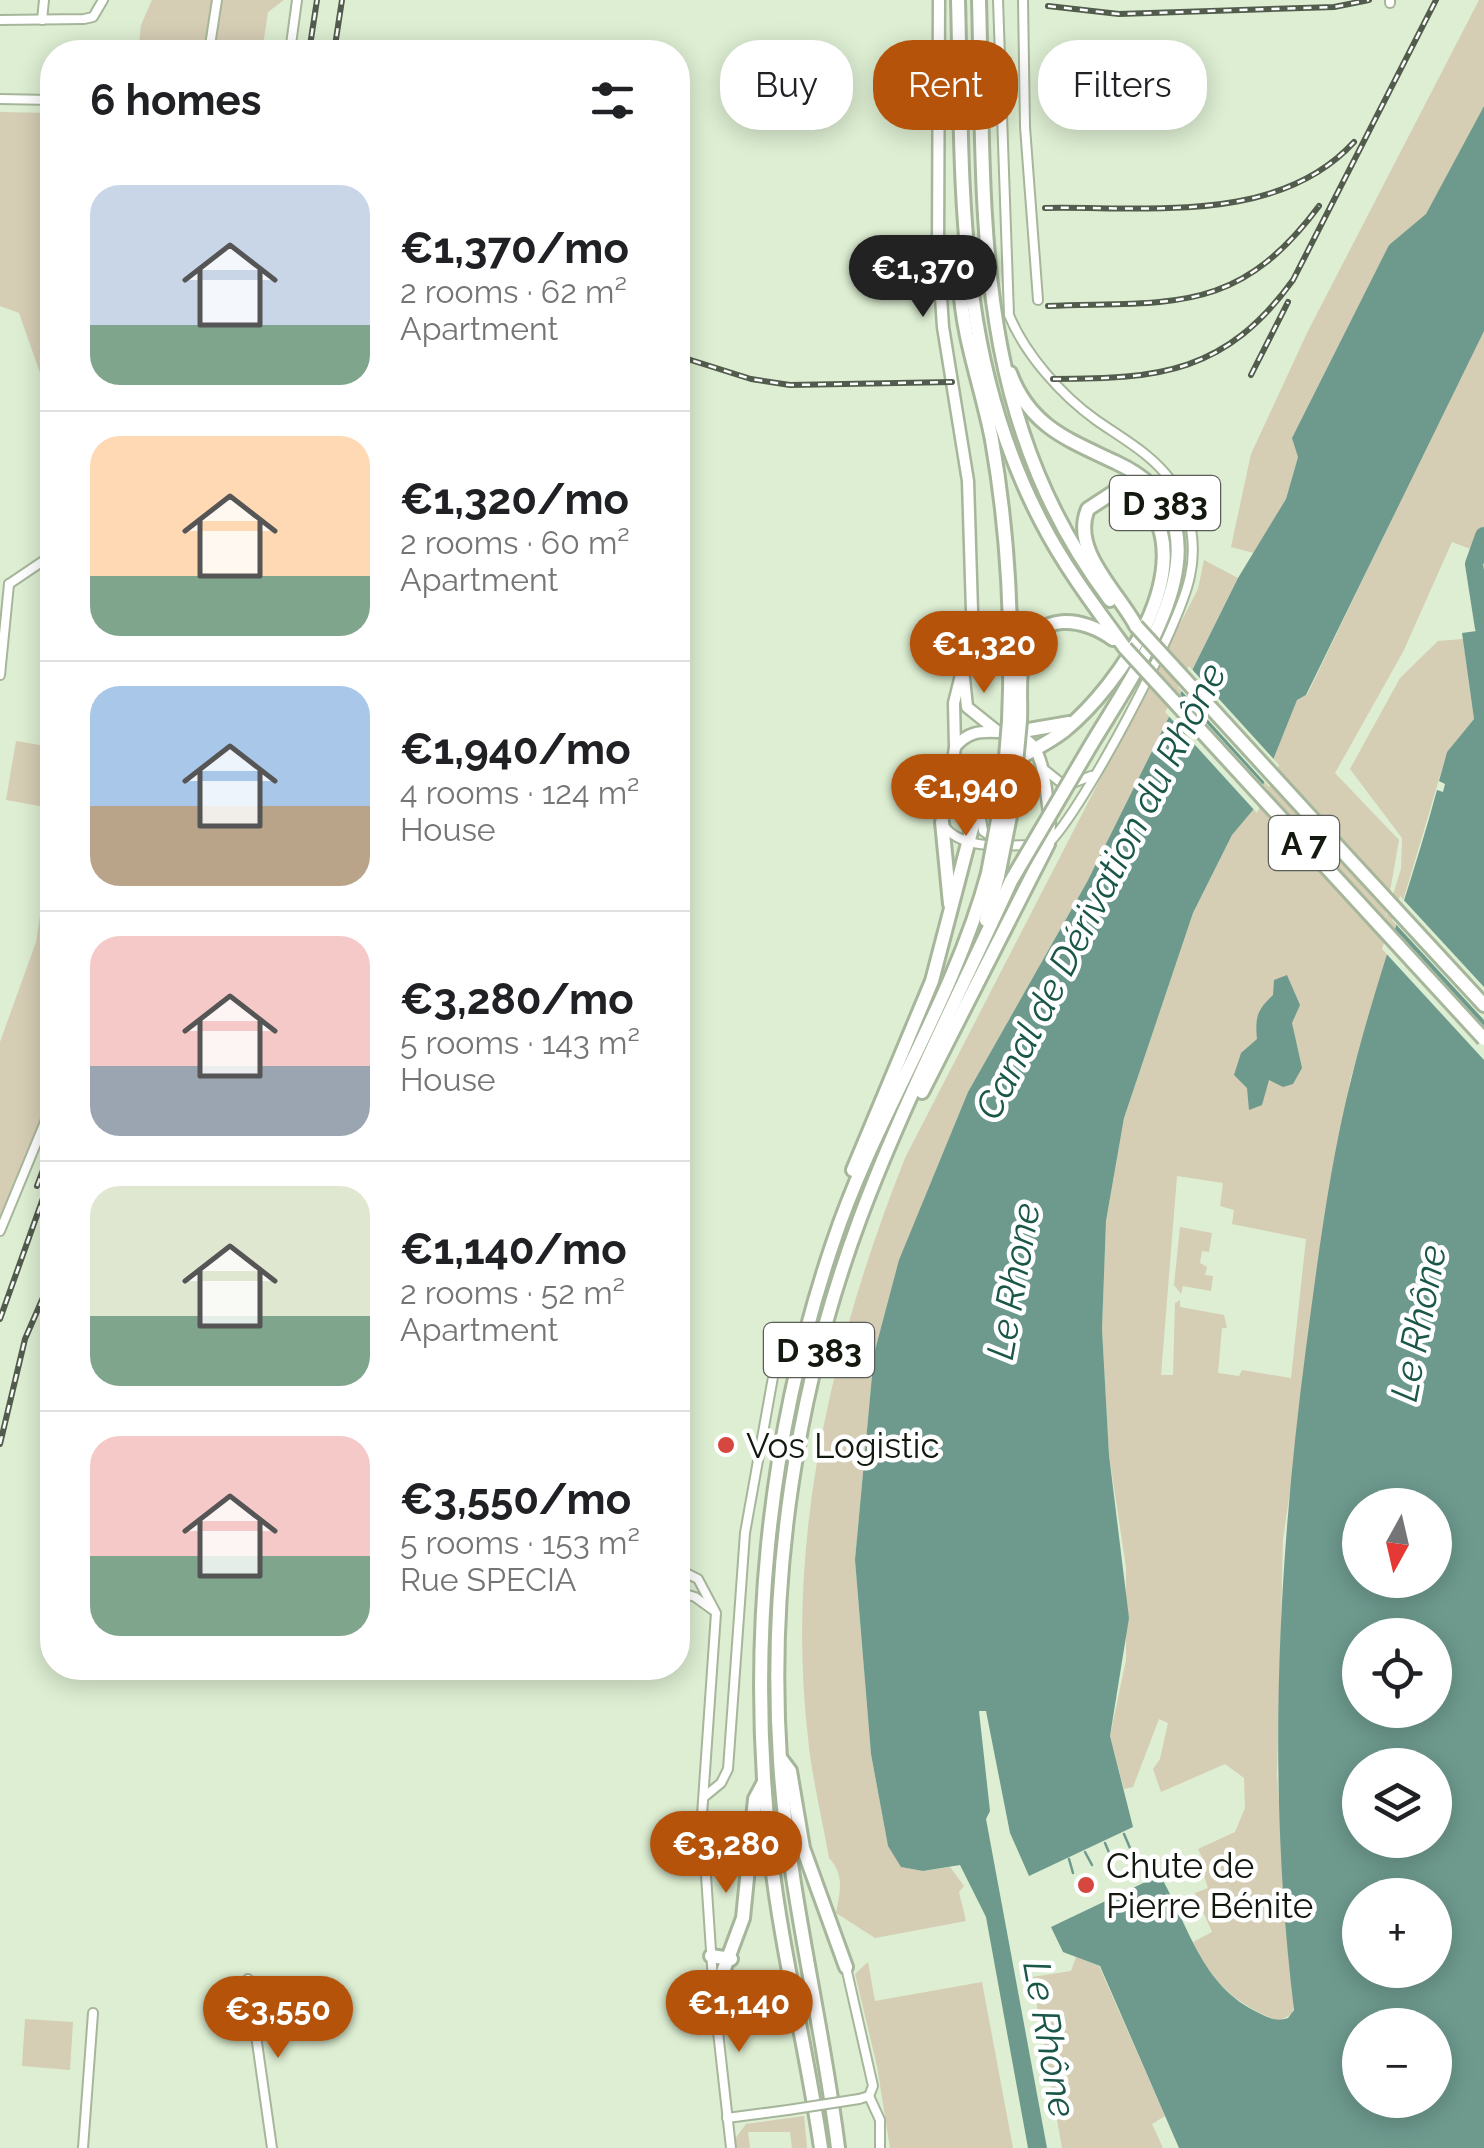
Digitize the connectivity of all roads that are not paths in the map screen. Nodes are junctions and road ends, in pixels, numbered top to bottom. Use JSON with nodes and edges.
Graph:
{"nodes":[{"id":1,"x":44,"y":0,"type":"edge"},
{"id":2,"x":103,"y":0,"type":"edge"},
{"id":3,"x":217,"y":0,"type":"edge"},
{"id":4,"x":297,"y":0,"type":"edge"},
{"id":5,"x":939,"y":0,"type":"edge"},
{"id":6,"x":958,"y":0,"type":"edge"},
{"id":7,"x":979,"y":0,"type":"edge"},
{"id":8,"x":998,"y":0,"type":"edge"},
{"id":9,"x":1023,"y":0,"type":"edge"},
{"id":10,"x":0,"y":20,"type":"edge"},
{"id":11,"x":42,"y":20,"type":"junction"},
{"id":12,"x":211,"y":40,"type":"edge"},
{"id":13,"x":292,"y":40,"type":"edge"},
{"id":14,"x":0,"y":100,"type":"edge"},
{"id":15,"x":40,"y":100,"type":"edge"},
{"id":16,"x":962,"y":231,"type":"junction"},
{"id":17,"x":1038,"y":300,"type":"dead end"},
{"id":18,"x":993,"y":318,"type":"junction"},
{"id":19,"x":40,"y":562,"type":"edge"},
{"id":20,"x":5,"y":583,"type":"edge"},
{"id":21,"x":3,"y":610,"type":"edge"},
{"id":22,"x":1136,"y":626,"type":"junction"},
{"id":23,"x":1125,"y":648,"type":"junction"},
{"id":24,"x":964,"y":665,"type":"junction"},
{"id":25,"x":0,"y":676,"type":"edge"},
{"id":26,"x":1076,"y":720,"type":"junction"},
{"id":27,"x":1015,"y":725,"type":"junction"},
{"id":28,"x":998,"y":732,"type":"junction"},
{"id":29,"x":955,"y":748,"type":"junction"},
{"id":30,"x":1037,"y":748,"type":"junction"},
{"id":31,"x":1097,"y":768,"type":"junction"},
{"id":32,"x":1045,"y":770,"type":"junction"},
{"id":33,"x":978,"y":797,"type":"junction"},
{"id":34,"x":942,"y":822,"type":"junction"},
{"id":35,"x":968,"y":841,"type":"junction"},
{"id":36,"x":1048,"y":844,"type":"junction"},
{"id":37,"x":1006,"y":845,"type":"junction"},
{"id":38,"x":999,"y":876,"type":"junction"},
{"id":39,"x":951,"y":916,"type":"junction"},
{"id":40,"x":1484,"y":1005,"type":"edge"},
{"id":41,"x":1484,"y":1039,"type":"edge"},
{"id":42,"x":40,"y":1134,"type":"edge"},
{"id":43,"x":886,"y":1155,"type":"junction"},
{"id":44,"x":844,"y":1211,"type":"junction"},
{"id":45,"x":0,"y":1231,"type":"edge"},
{"id":46,"x":772,"y":1377,"type":"dead end"},
{"id":47,"x":690,"y":1575,"type":"edge"},
{"id":48,"x":690,"y":1597,"type":"edge"},
{"id":49,"x":716,"y":1613,"type":"junction"},
{"id":50,"x":780,"y":1757,"type":"junction"},
{"id":51,"x":764,"y":1782,"type":"junction"},
{"id":52,"x":704,"y":1797,"type":"junction"},
{"id":53,"x":752,"y":1842,"type":"junction"},
{"id":54,"x":704,"y":1851,"type":"junction"},
{"id":55,"x":712,"y":1956,"type":"junction"},
{"id":56,"x":731,"y":1959,"type":"junction"},
{"id":57,"x":846,"y":1967,"type":"joint"},
{"id":58,"x":248,"y":1979,"type":"dead end"},
{"id":59,"x":714,"y":1996,"type":"junction"},
{"id":60,"x":93,"y":2013,"type":"dead end"},
{"id":61,"x":864,"y":2098,"type":"junction"},
{"id":62,"x":727,"y":2118,"type":"junction"},
{"id":63,"x":83,"y":2148,"type":"edge"},
{"id":64,"x":272,"y":2148,"type":"edge"},
{"id":65,"x":730,"y":2148,"type":"edge"},
{"id":66,"x":820,"y":2148,"type":"edge"},
{"id":67,"x":838,"y":2148,"type":"edge"},
{"id":68,"x":880,"y":2148,"type":"edge"}],
"edges":[{"from":1,"to":11,"type":"street"},
{"from":2,"to":11,"type":"street"},
{"from":3,"to":12,"type":"street"},
{"from":4,"to":13,"type":"street"},
{"from":5,"to":24,"type":"street"},
{"from":6,"to":16,"type":"highway","number":"A 7"},
{"from":7,"to":18,"type":"highway","number":"A 7"},
{"from":8,"to":31,"type":"street"},
{"from":9,"to":17,"type":"street"},
{"from":10,"to":11,"type":"street"},
{"from":14,"to":15,"type":"street"},
{"from":16,"to":23,"type":"highway","number":"A 7"},
{"from":16,"to":27,"type":"highway","number":"D 383"},
{"from":18,"to":22,"type":"highway","number":"A 7"},
{"from":18,"to":38,"type":"highway","number":"D 383","bridge":true},
{"from":19,"to":20,"type":"street"},
{"from":20,"to":21,"type":"street"},
{"from":21,"to":25,"type":"street"},
{"from":22,"to":26,"type":"highway"},
{"from":22,"to":40,"type":"highway","number":"A 7","bridge":true},
{"from":23,"to":27,"type":"highway"},
{"from":23,"to":41,"type":"highway","number":"A 7","bridge":true},
{"from":24,"to":28,"type":"street"},
{"from":24,"to":29,"type":"street"},
{"from":26,"to":27,"type":"highway"},
{"from":26,"to":30,"type":"highway"},
{"from":27,"to":28,"type":"street"},
{"from":27,"to":30,"type":"street"},
{"from":27,"to":38,"type":"highway","number":"D 383","bridge":true},
{"from":28,"to":29,"type":"street"},
{"from":29,"to":34,"type":"street"},
{"from":30,"to":32,"type":"street"},
{"from":30,"to":33,"type":"highway"},
{"from":31,"to":32,"type":"street"},
{"from":31,"to":36,"type":"street"},
{"from":32,"to":36,"type":"street"},
{"from":33,"to":35,"type":"highway"},
{"from":33,"to":37,"type":"street"},
{"from":34,"to":35,"type":"street"},
{"from":34,"to":39,"type":"highway"},
{"from":35,"to":37,"type":"street"},
{"from":35,"to":39,"type":"highway"},
{"from":36,"to":37,"type":"street"},
{"from":36,"to":43,"type":"highway"},
{"from":38,"to":43,"type":"highway","number":"D 383"},
{"from":38,"to":44,"type":"highway","number":"D 383"},
{"from":39,"to":44,"type":"highway"},
{"from":42,"to":45,"type":"street"},
{"from":43,"to":50,"type":"highway","number":"D 383"},
{"from":44,"to":51,"type":"highway","number":"D 383"},
{"from":46,"to":52,"type":"street"},
{"from":47,"to":49,"type":"street"},
{"from":48,"to":49,"type":"street"},
{"from":49,"to":52,"type":"street"},
{"from":50,"to":57,"type":"highway"},
{"from":50,"to":67,"type":"highway","number":"D 383"},
{"from":51,"to":53,"type":"highway"},
{"from":51,"to":66,"type":"highway","number":"D 383"},
{"from":52,"to":54,"type":"street"},
{"from":53,"to":54,"type":"highway"},
{"from":53,"to":56,"type":"highway"},
{"from":54,"to":55,"type":"street"},
{"from":55,"to":56,"type":"highway"},
{"from":55,"to":59,"type":"street"},
{"from":56,"to":59,"type":"highway"},
{"from":57,"to":61,"type":"street"},
{"from":58,"to":64,"type":"street"},
{"from":59,"to":62,"type":"street"},
{"from":60,"to":63,"type":"street"},
{"from":61,"to":62,"type":"street","bridge":true},
{"from":61,"to":68,"type":"street"},
{"from":62,"to":65,"type":"street"}]}
